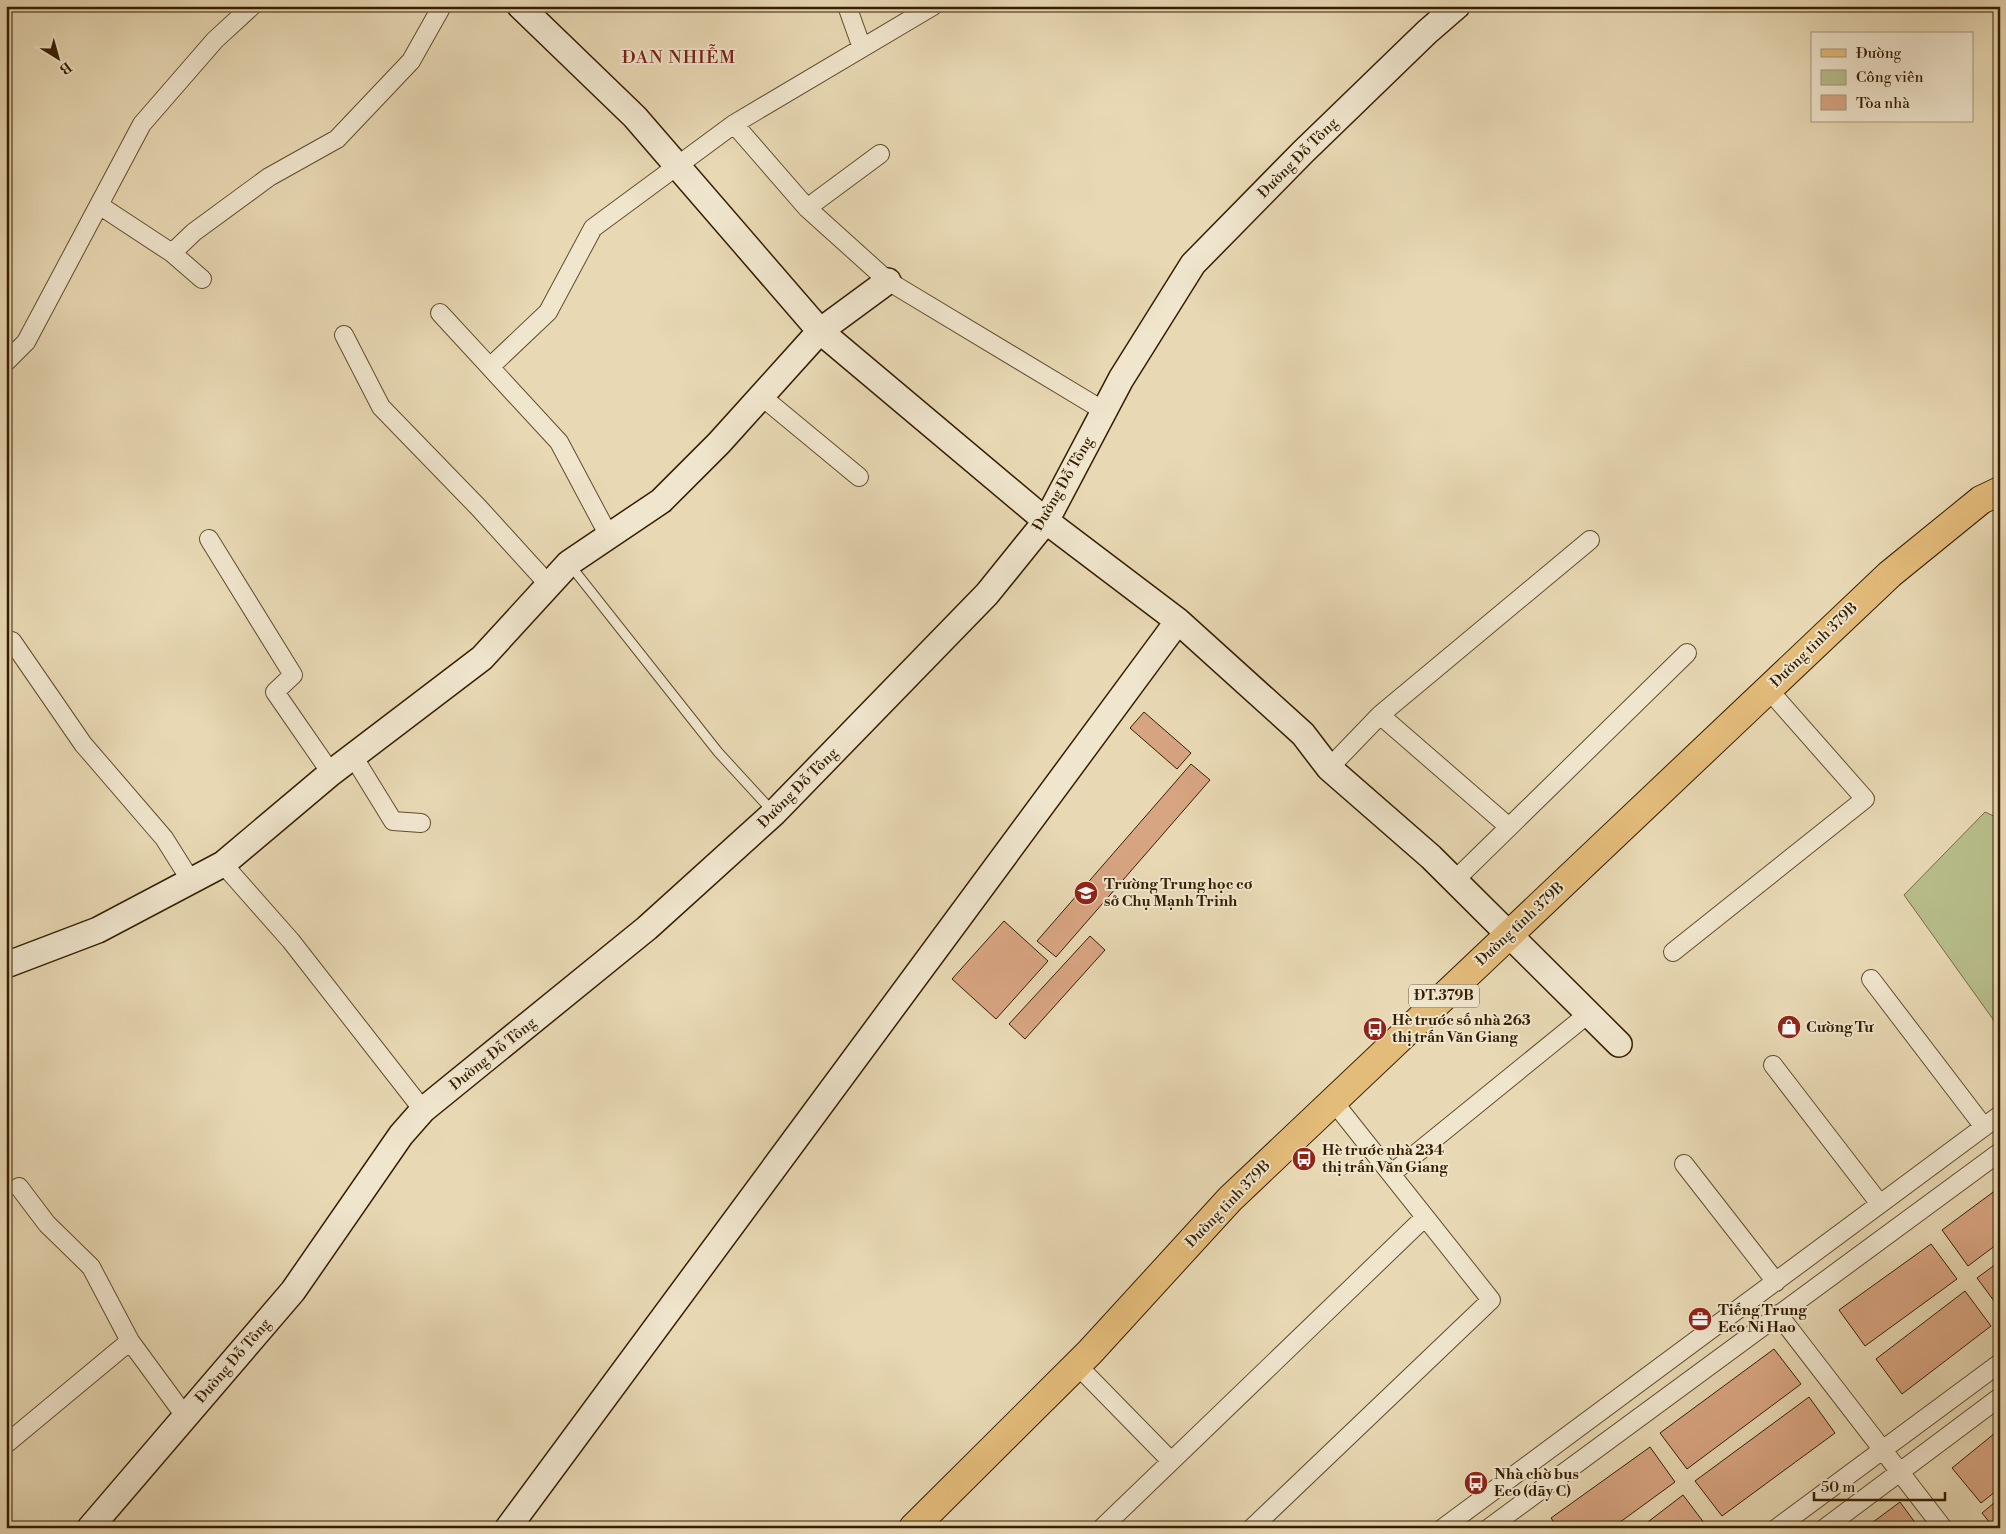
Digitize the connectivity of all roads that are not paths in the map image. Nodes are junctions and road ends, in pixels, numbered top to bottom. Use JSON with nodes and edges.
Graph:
{"nodes":[{"id":1,"x":252,"y":6,"type":"edge"},
{"id":2,"x":442,"y":6,"type":"edge"},
{"id":3,"x":520,"y":6,"type":"edge"},
{"id":4,"x":847,"y":6,"type":"edge"},
{"id":5,"x":932,"y":6,"type":"edge"},
{"id":6,"x":1457,"y":6,"type":"edge"},
{"id":7,"x":862,"y":48,"type":"junction"},
{"id":8,"x":734,"y":124,"type":"junction"},
{"id":9,"x":880,"y":154,"type":"dead end"},
{"id":10,"x":678,"y":166,"type":"junction"},
{"id":11,"x":99,"y":205,"type":"junction"},
{"id":12,"x":807,"y":208,"type":"junction"},
{"id":13,"x":172,"y":253,"type":"junction"},
{"id":14,"x":202,"y":279,"type":"dead end"},
{"id":15,"x":888,"y":281,"type":"junction"},
{"id":16,"x":440,"y":313,"type":"dead end"},
{"id":17,"x":820,"y":331,"type":"junction"},
{"id":18,"x":344,"y":335,"type":"dead end"},
{"id":19,"x":6,"y":362,"type":"edge"},
{"id":20,"x":490,"y":367,"type":"junction"},
{"id":21,"x":761,"y":396,"type":"junction"},
{"id":22,"x":1104,"y":411,"type":"junction"},
{"id":23,"x":859,"y":477,"type":"dead end"},
{"id":24,"x":2000,"y":491,"type":"edge"},
{"id":25,"x":1046,"y":521,"type":"junction"},
{"id":26,"x":609,"y":536,"type":"junction"},
{"id":27,"x":209,"y":540,"type":"dead end"},
{"id":28,"x":1590,"y":540,"type":"dead end"},
{"id":29,"x":569,"y":563,"type":"junction"},
{"id":30,"x":549,"y":585,"type":"junction"},
{"id":31,"x":1178,"y":621,"type":"junction"},
{"id":32,"x":12,"y":641,"type":"dead end"},
{"id":33,"x":1687,"y":653,"type":"dead end"},
{"id":34,"x":1768,"y":689,"type":"junction"},
{"id":35,"x":1380,"y":715,"type":"junction"},
{"id":36,"x":353,"y":756,"type":"junction"},
{"id":37,"x":1329,"y":768,"type":"junction"},
{"id":38,"x":331,"y":773,"type":"junction"},
{"id":39,"x":774,"y":813,"type":"junction"},
{"id":40,"x":422,"y":823,"type":"dead end"},
{"id":41,"x":1509,"y":827,"type":"junction"},
{"id":42,"x":222,"y":864,"type":"junction"},
{"id":43,"x":190,"y":881,"type":"junction"},
{"id":44,"x":1454,"y":881,"type":"junction"},
{"id":45,"x":1509,"y":935,"type":"junction"},
{"id":46,"x":1674,"y":952,"type":"dead end"},
{"id":47,"x":6,"y":965,"type":"edge"},
{"id":48,"x":1871,"y":979,"type":"dead end"},
{"id":49,"x":1588,"y":1014,"type":"junction"},
{"id":50,"x":1619,"y":1044,"type":"dead end"},
{"id":51,"x":1773,"y":1065,"type":"dead end"},
{"id":52,"x":1333,"y":1101,"type":"junction"},
{"id":53,"x":423,"y":1110,"type":"junction"},
{"id":54,"x":2000,"y":1116,"type":"edge"},
{"id":55,"x":1984,"y":1127,"type":"junction"},
{"id":56,"x":2000,"y":1152,"type":"edge"},
{"id":57,"x":1684,"y":1164,"type":"dead end"},
{"id":58,"x":1391,"y":1174,"type":"junction"},
{"id":59,"x":19,"y":1187,"type":"dead end"},
{"id":60,"x":1880,"y":1204,"type":"junction"},
{"id":61,"x":1425,"y":1217,"type":"junction"},
{"id":62,"x":1776,"y":1282,"type":"junction"},
{"id":63,"x":1778,"y":1314,"type":"junction"},
{"id":64,"x":130,"y":1341,"type":"junction"},
{"id":65,"x":2000,"y":1363,"type":"edge"},
{"id":66,"x":1077,"y":1365,"type":"junction"},
{"id":67,"x":2000,"y":1397,"type":"edge"},
{"id":68,"x":185,"y":1416,"type":"junction"},
{"id":69,"x":6,"y":1444,"type":"edge"},
{"id":70,"x":1882,"y":1450,"type":"junction"},
{"id":71,"x":1172,"y":1461,"type":"junction"},
{"id":72,"x":1899,"y":1472,"type":"junction"},
{"id":73,"x":1468,"y":1509,"type":"junction"},
{"id":74,"x":90,"y":1528,"type":"edge"},
{"id":75,"x":508,"y":1528,"type":"edge"},
{"id":76,"x":913,"y":1528,"type":"edge"},
{"id":77,"x":1102,"y":1528,"type":"edge"},
{"id":78,"x":1252,"y":1528,"type":"edge"},
{"id":79,"x":1443,"y":1528,"type":"edge"},
{"id":80,"x":1482,"y":1528,"type":"edge"},
{"id":81,"x":1490,"y":1528,"type":"edge"},
{"id":82,"x":1777,"y":1528,"type":"edge"},
{"id":83,"x":1825,"y":1528,"type":"edge"},
{"id":84,"x":1943,"y":1528,"type":"edge"}],
"edges":[{"from":1,"to":11,"type":"street"},
{"from":2,"to":13,"type":"street"},
{"from":3,"to":10,"type":"street"},
{"from":4,"to":7,"type":"street"},
{"from":5,"to":7,"type":"street"},
{"from":6,"to":22,"type":"street","name":"Đường Đỗ Tông"},
{"from":7,"to":8,"type":"street"},
{"from":8,"to":10,"type":"street"},
{"from":8,"to":12,"type":"street"},
{"from":9,"to":12,"type":"street"},
{"from":10,"to":17,"type":"street"},
{"from":10,"to":20,"type":"street"},
{"from":11,"to":13,"type":"street"},
{"from":11,"to":19,"type":"street"},
{"from":12,"to":15,"type":"street"},
{"from":13,"to":14,"type":"street"},
{"from":15,"to":17,"type":"street"},
{"from":15,"to":22,"type":"street"},
{"from":16,"to":20,"type":"street"},
{"from":17,"to":21,"type":"street"},
{"from":17,"to":25,"type":"street"},
{"from":18,"to":30,"type":"street"},
{"from":20,"to":26,"type":"street"},
{"from":21,"to":23,"type":"street"},
{"from":21,"to":26,"type":"street"},
{"from":22,"to":25,"type":"street","name":"Đường Đỗ Tông"},
{"from":24,"to":34,"type":"main road","name":"Đường tỉnh 379B","number":"ĐT.379B"},
{"from":25,"to":31,"type":"street"},
{"from":25,"to":39,"type":"street","name":"Đường Đỗ Tông"},
{"from":26,"to":29,"type":"street"},
{"from":27,"to":38,"type":"street"},
{"from":28,"to":35,"type":"street"},
{"from":29,"to":30,"type":"street"},
{"from":29,"to":39,"type":"lane"},
{"from":30,"to":36,"type":"street"},
{"from":31,"to":37,"type":"street"},
{"from":31,"to":75,"type":"street"},
{"from":32,"to":43,"type":"street"},
{"from":33,"to":41,"type":"street"},
{"from":34,"to":45,"type":"main road","name":"Đường tỉnh 379B","number":"ĐT.379B"},
{"from":34,"to":46,"type":"street"},
{"from":35,"to":37,"type":"street"},
{"from":35,"to":41,"type":"street"},
{"from":36,"to":38,"type":"street"},
{"from":36,"to":40,"type":"street"},
{"from":37,"to":44,"type":"street"},
{"from":38,"to":42,"type":"street"},
{"from":39,"to":53,"type":"street","name":"Đường Đỗ Tông"},
{"from":41,"to":44,"type":"street"},
{"from":42,"to":43,"type":"street"},
{"from":42,"to":53,"type":"street"},
{"from":43,"to":47,"type":"street"},
{"from":44,"to":45,"type":"street"},
{"from":45,"to":49,"type":"street"},
{"from":45,"to":52,"type":"main road","name":"Đường tỉnh 379B","number":"ĐT.379B"},
{"from":48,"to":55,"type":"street"},
{"from":49,"to":50,"type":"street"},
{"from":49,"to":58,"type":"street"},
{"from":51,"to":60,"type":"street"},
{"from":52,"to":58,"type":"street"},
{"from":52,"to":66,"type":"main road","name":"Đường tỉnh 379B","number":"ĐT.379B"},
{"from":53,"to":68,"type":"street","name":"Đường Đỗ Tông"},
{"from":54,"to":55,"type":"street"},
{"from":55,"to":60,"type":"street"},
{"from":56,"to":63,"type":"street"},
{"from":57,"to":62,"type":"street"},
{"from":58,"to":61,"type":"street"},
{"from":59,"to":64,"type":"street"},
{"from":60,"to":62,"type":"street"},
{"from":61,"to":71,"type":"street"},
{"from":61,"to":78,"type":"street"},
{"from":62,"to":73,"type":"street"},
{"from":63,"to":70,"type":"street"},
{"from":63,"to":81,"type":"street"},
{"from":64,"to":68,"type":"street"},
{"from":64,"to":69,"type":"street"},
{"from":65,"to":70,"type":"street"},
{"from":66,"to":71,"type":"street"},
{"from":66,"to":76,"type":"main road","name":"Đường tỉnh 379B","number":"ĐT.379B"},
{"from":67,"to":72,"type":"street"},
{"from":68,"to":74,"type":"street","name":"Đường Đỗ Tông"},
{"from":70,"to":72,"type":"street"},
{"from":70,"to":82,"type":"street"},
{"from":71,"to":77,"type":"street"},
{"from":72,"to":83,"type":"street"},
{"from":72,"to":84,"type":"street"},
{"from":73,"to":79,"type":"street"},
{"from":73,"to":80,"type":"street"}]}
